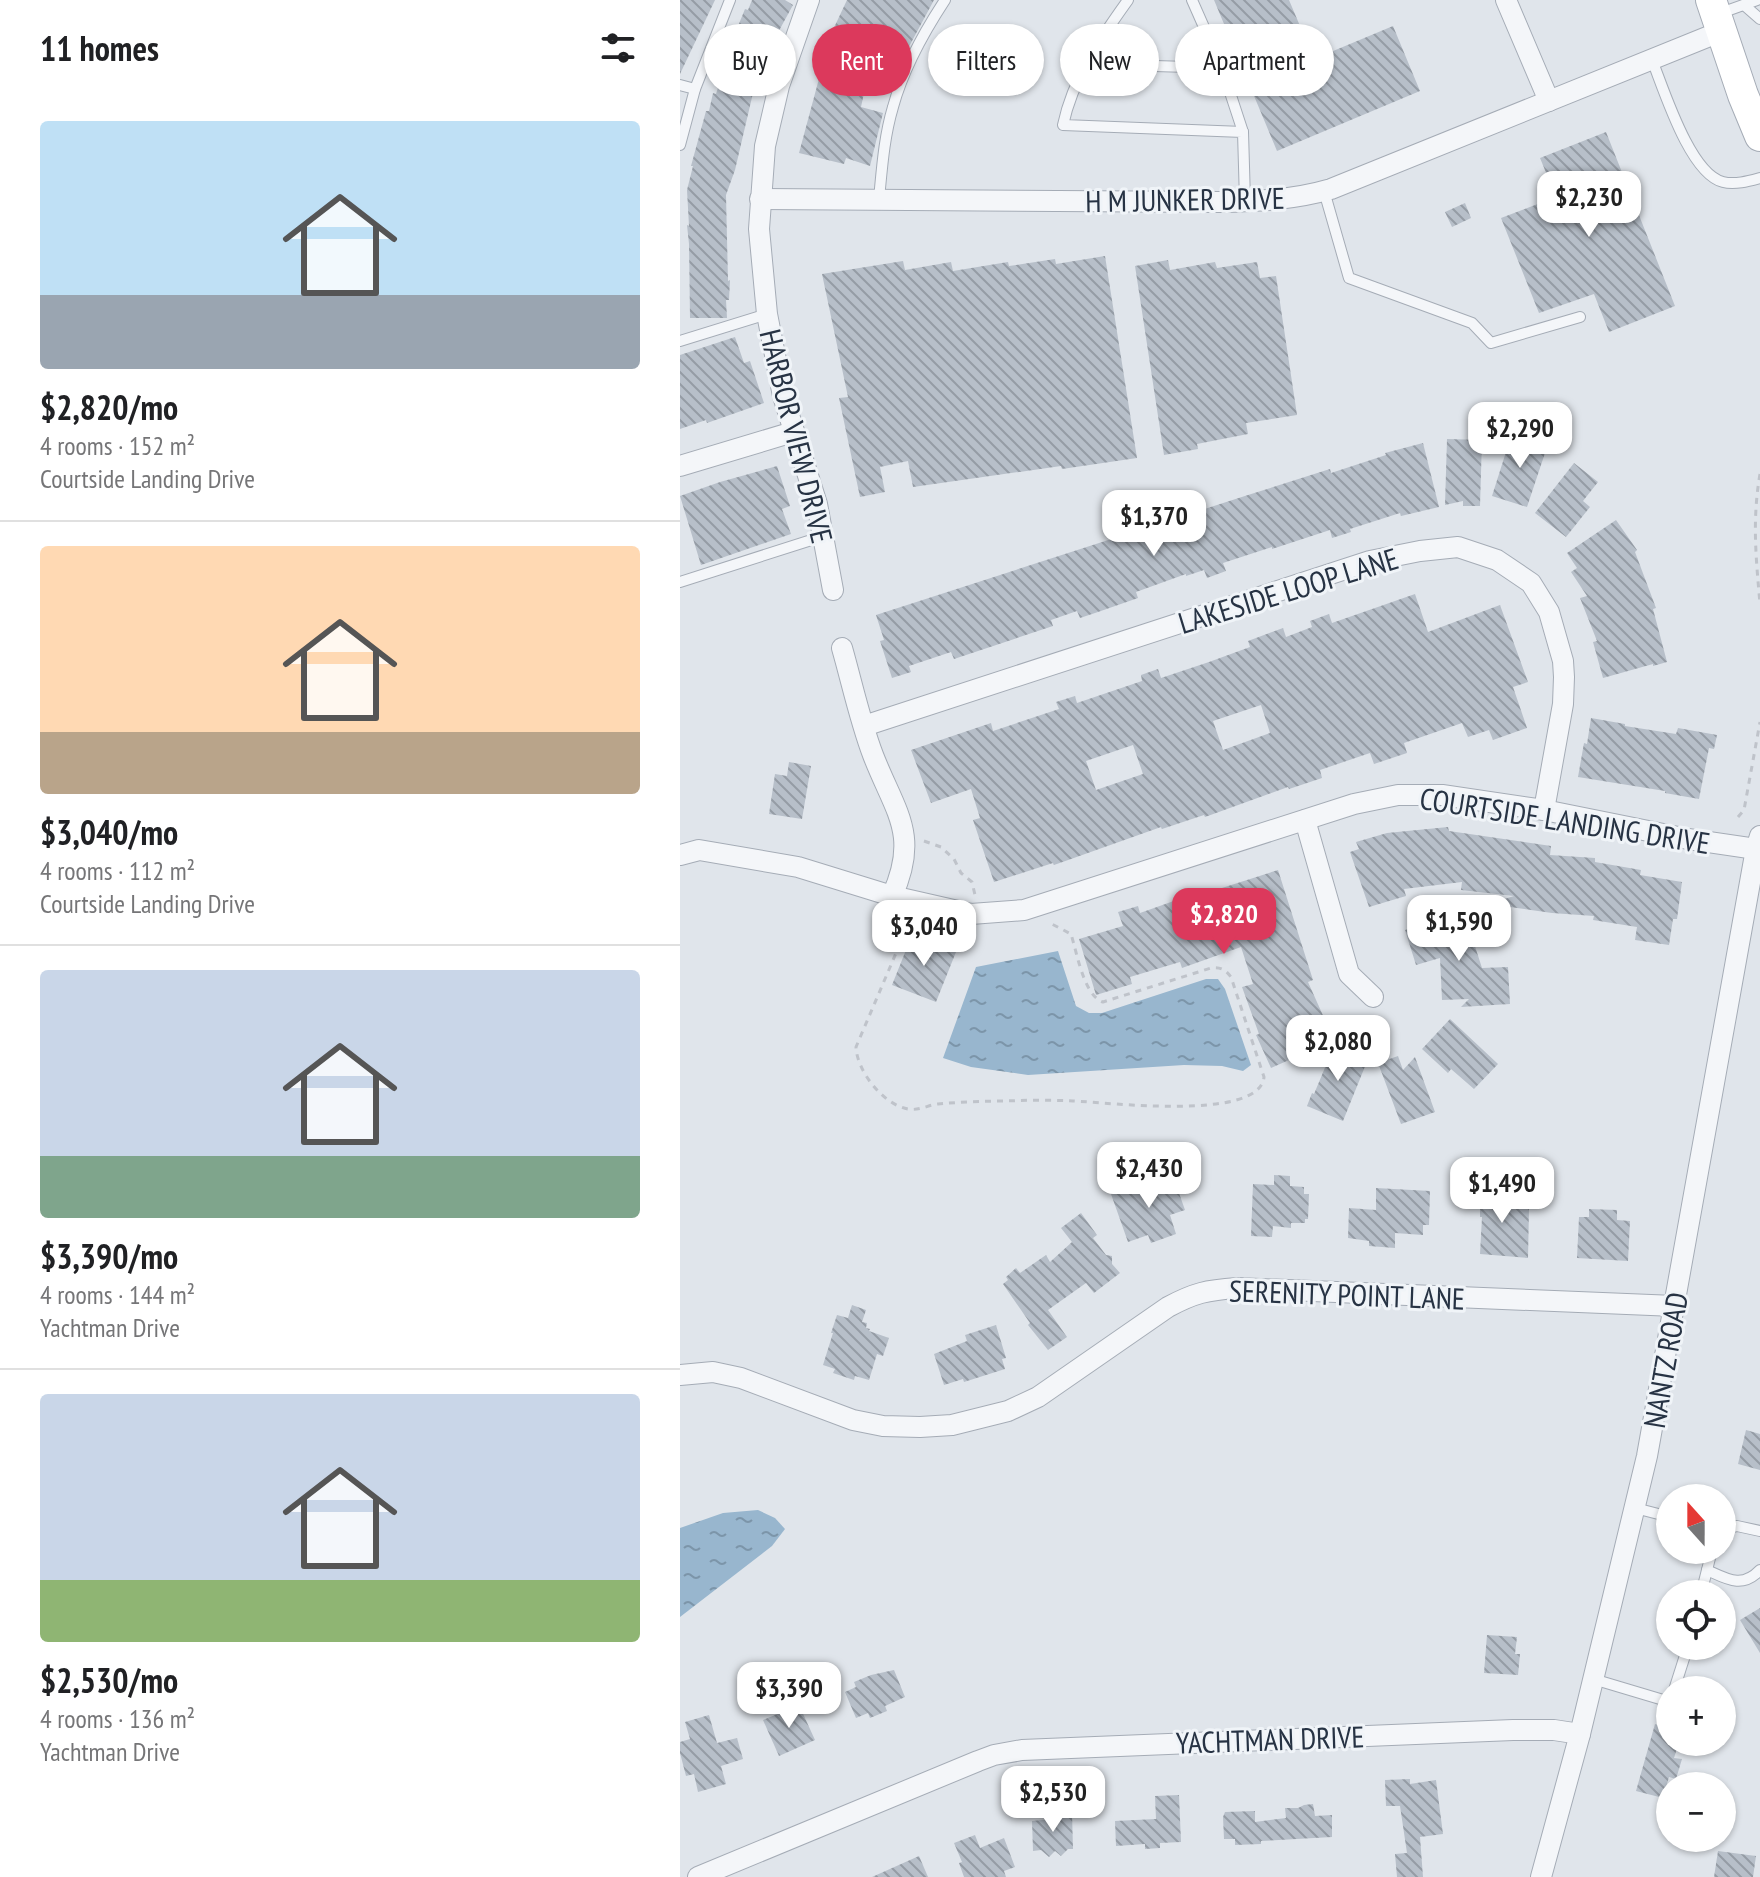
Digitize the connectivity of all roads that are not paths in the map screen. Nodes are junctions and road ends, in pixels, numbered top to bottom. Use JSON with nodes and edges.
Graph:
{"nodes":[{"id":1,"x":730,"y":0,"type":"edge"},
{"id":2,"x":809,"y":0,"type":"edge"},
{"id":3,"x":945,"y":0,"type":"edge"},
{"id":4,"x":1128,"y":0,"type":"edge"},
{"id":5,"x":1192,"y":0,"type":"edge"},
{"id":6,"x":1506,"y":0,"type":"edge"},
{"id":7,"x":1757,"y":0,"type":"edge"},
{"id":8,"x":1724,"y":13,"type":"edge"},
{"id":9,"x":1760,"y":19,"type":"edge"},
{"id":10,"x":1111,"y":24,"type":"edge"},
{"id":11,"x":1203,"y":24,"type":"edge"},
{"id":12,"x":1652,"y":60,"type":"junction"},
{"id":13,"x":680,"y":85,"type":"edge"},
{"id":14,"x":695,"y":89,"type":"junction"},
{"id":15,"x":1072,"y":96,"type":"edge"},
{"id":16,"x":1231,"y":96,"type":"edge"},
{"id":17,"x":1549,"y":101,"type":"junction"},
{"id":18,"x":1243,"y":132,"type":"junction"},
{"id":19,"x":1760,"y":136,"type":"edge"},
{"id":20,"x":680,"y":145,"type":"edge"},
{"id":21,"x":1760,"y":178,"type":"edge"},
{"id":22,"x":1324,"y":191,"type":"junction"},
{"id":23,"x":760,"y":199,"type":"junction"},
{"id":24,"x":879,"y":199,"type":"junction"},
{"id":25,"x":1245,"y":201,"type":"junction"},
{"id":26,"x":767,"y":314,"type":"junction"},
{"id":27,"x":1580,"y":317,"type":"dead end"},
{"id":28,"x":680,"y":341,"type":"edge"},
{"id":29,"x":793,"y":432,"type":"junction"},
{"id":30,"x":680,"y":466,"type":"edge"},
{"id":31,"x":824,"y":536,"type":"junction"},
{"id":32,"x":680,"y":582,"type":"edge"},
{"id":33,"x":833,"y":590,"type":"dead end"},
{"id":34,"x":842,"y":648,"type":"dead end"},
{"id":35,"x":864,"y":726,"type":"junction"},
{"id":36,"x":1544,"y":810,"type":"junction"},
{"id":37,"x":1305,"y":820,"type":"junction"},
{"id":38,"x":1758,"y":843,"type":"edge"},
{"id":39,"x":680,"y":855,"type":"edge"},
{"id":40,"x":892,"y":896,"type":"junction"},
{"id":41,"x":1373,"y":997,"type":"dead end"},
{"id":42,"x":1675,"y":1306,"type":"junction"},
{"id":43,"x":680,"y":1375,"type":"edge"},
{"id":44,"x":1635,"y":1508,"type":"junction"},
{"id":45,"x":1656,"y":1513,"type":"edge"},
{"id":46,"x":1736,"y":1526,"type":"edge"},
{"id":47,"x":1759,"y":1532,"type":"edge"},
{"id":48,"x":1708,"y":1564,"type":"edge"},
{"id":49,"x":1707,"y":1570,"type":"junction"},
{"id":50,"x":1760,"y":1570,"type":"edge"},
{"id":51,"x":1704,"y":1580,"type":"edge"},
{"id":52,"x":1593,"y":1679,"type":"junction"},
{"id":53,"x":1656,"y":1698,"type":"edge"},
{"id":54,"x":1580,"y":1734,"type":"junction"},
{"id":55,"x":698,"y":1877,"type":"edge"},
{"id":56,"x":1541,"y":1877,"type":"edge"}],
"edges":[{"from":1,"to":14,"type":"lane"},
{"from":2,"to":23,"type":"street","name":"HARBOR VIEW DRIVE"},
{"from":3,"to":24,"type":"lane"},
{"from":4,"to":10,"type":"lane"},
{"from":5,"to":11,"type":"lane"},
{"from":6,"to":17,"type":"street"},
{"from":7,"to":8,"type":"lane"},
{"from":8,"to":9,"type":"lane"},
{"from":8,"to":12,"type":"street","name":"H M JUNKER DRIVE"},
{"from":8,"to":19,"type":"main road"},
{"from":12,"to":17,"type":"street","name":"H M JUNKER DRIVE"},
{"from":12,"to":21,"type":"lane"},
{"from":13,"to":14,"type":"lane"},
{"from":14,"to":20,"type":"lane"},
{"from":15,"to":18,"type":"lane"},
{"from":16,"to":18,"type":"lane"},
{"from":17,"to":22,"type":"street","name":"H M JUNKER DRIVE"},
{"from":18,"to":25,"type":"lane"},
{"from":22,"to":25,"type":"street","name":"H M JUNKER DRIVE"},
{"from":22,"to":27,"type":"lane"},
{"from":23,"to":24,"type":"street","name":"H M JUNKER DRIVE"},
{"from":23,"to":26,"type":"street","name":"HARBOR VIEW DRIVE"},
{"from":24,"to":25,"type":"street","name":"H M JUNKER DRIVE"},
{"from":26,"to":28,"type":"lane"},
{"from":26,"to":29,"type":"street","name":"HARBOR VIEW DRIVE"},
{"from":29,"to":30,"type":"street"},
{"from":29,"to":31,"type":"street","name":"HARBOR VIEW DRIVE"},
{"from":31,"to":32,"type":"lane"},
{"from":31,"to":33,"type":"street","name":"HARBOR VIEW DRIVE"},
{"from":34,"to":35,"type":"street"},
{"from":35,"to":36,"type":"street","name":"LAKESIDE LOOP LANE"},
{"from":35,"to":40,"type":"street"},
{"from":36,"to":37,"type":"street","name":"COURTSIDE LANDING DRIVE"},
{"from":36,"to":38,"type":"street","name":"COURTSIDE LANDING DRIVE"},
{"from":37,"to":40,"type":"street","name":"COURTSIDE LANDING DRIVE"},
{"from":37,"to":41,"type":"street"},
{"from":38,"to":42,"type":"street","name":"NANTZ ROAD"},
{"from":39,"to":40,"type":"street","name":"COURTSIDE LANDING DRIVE"},
{"from":42,"to":43,"type":"street","name":"SERENITY POINT LANE"},
{"from":42,"to":44,"type":"street","name":"NANTZ ROAD"},
{"from":44,"to":45,"type":"lane"},
{"from":44,"to":52,"type":"street","name":"NANTZ ROAD"},
{"from":46,"to":47,"type":"lane"},
{"from":48,"to":49,"type":"lane"},
{"from":49,"to":50,"type":"lane"},
{"from":49,"to":51,"type":"lane"},
{"from":52,"to":53,"type":"lane"},
{"from":52,"to":54,"type":"street","name":"NANTZ ROAD"},
{"from":54,"to":55,"type":"street","name":"YACHTMAN DRIVE"},
{"from":54,"to":56,"type":"street","name":"NANTZ ROAD"}]}
